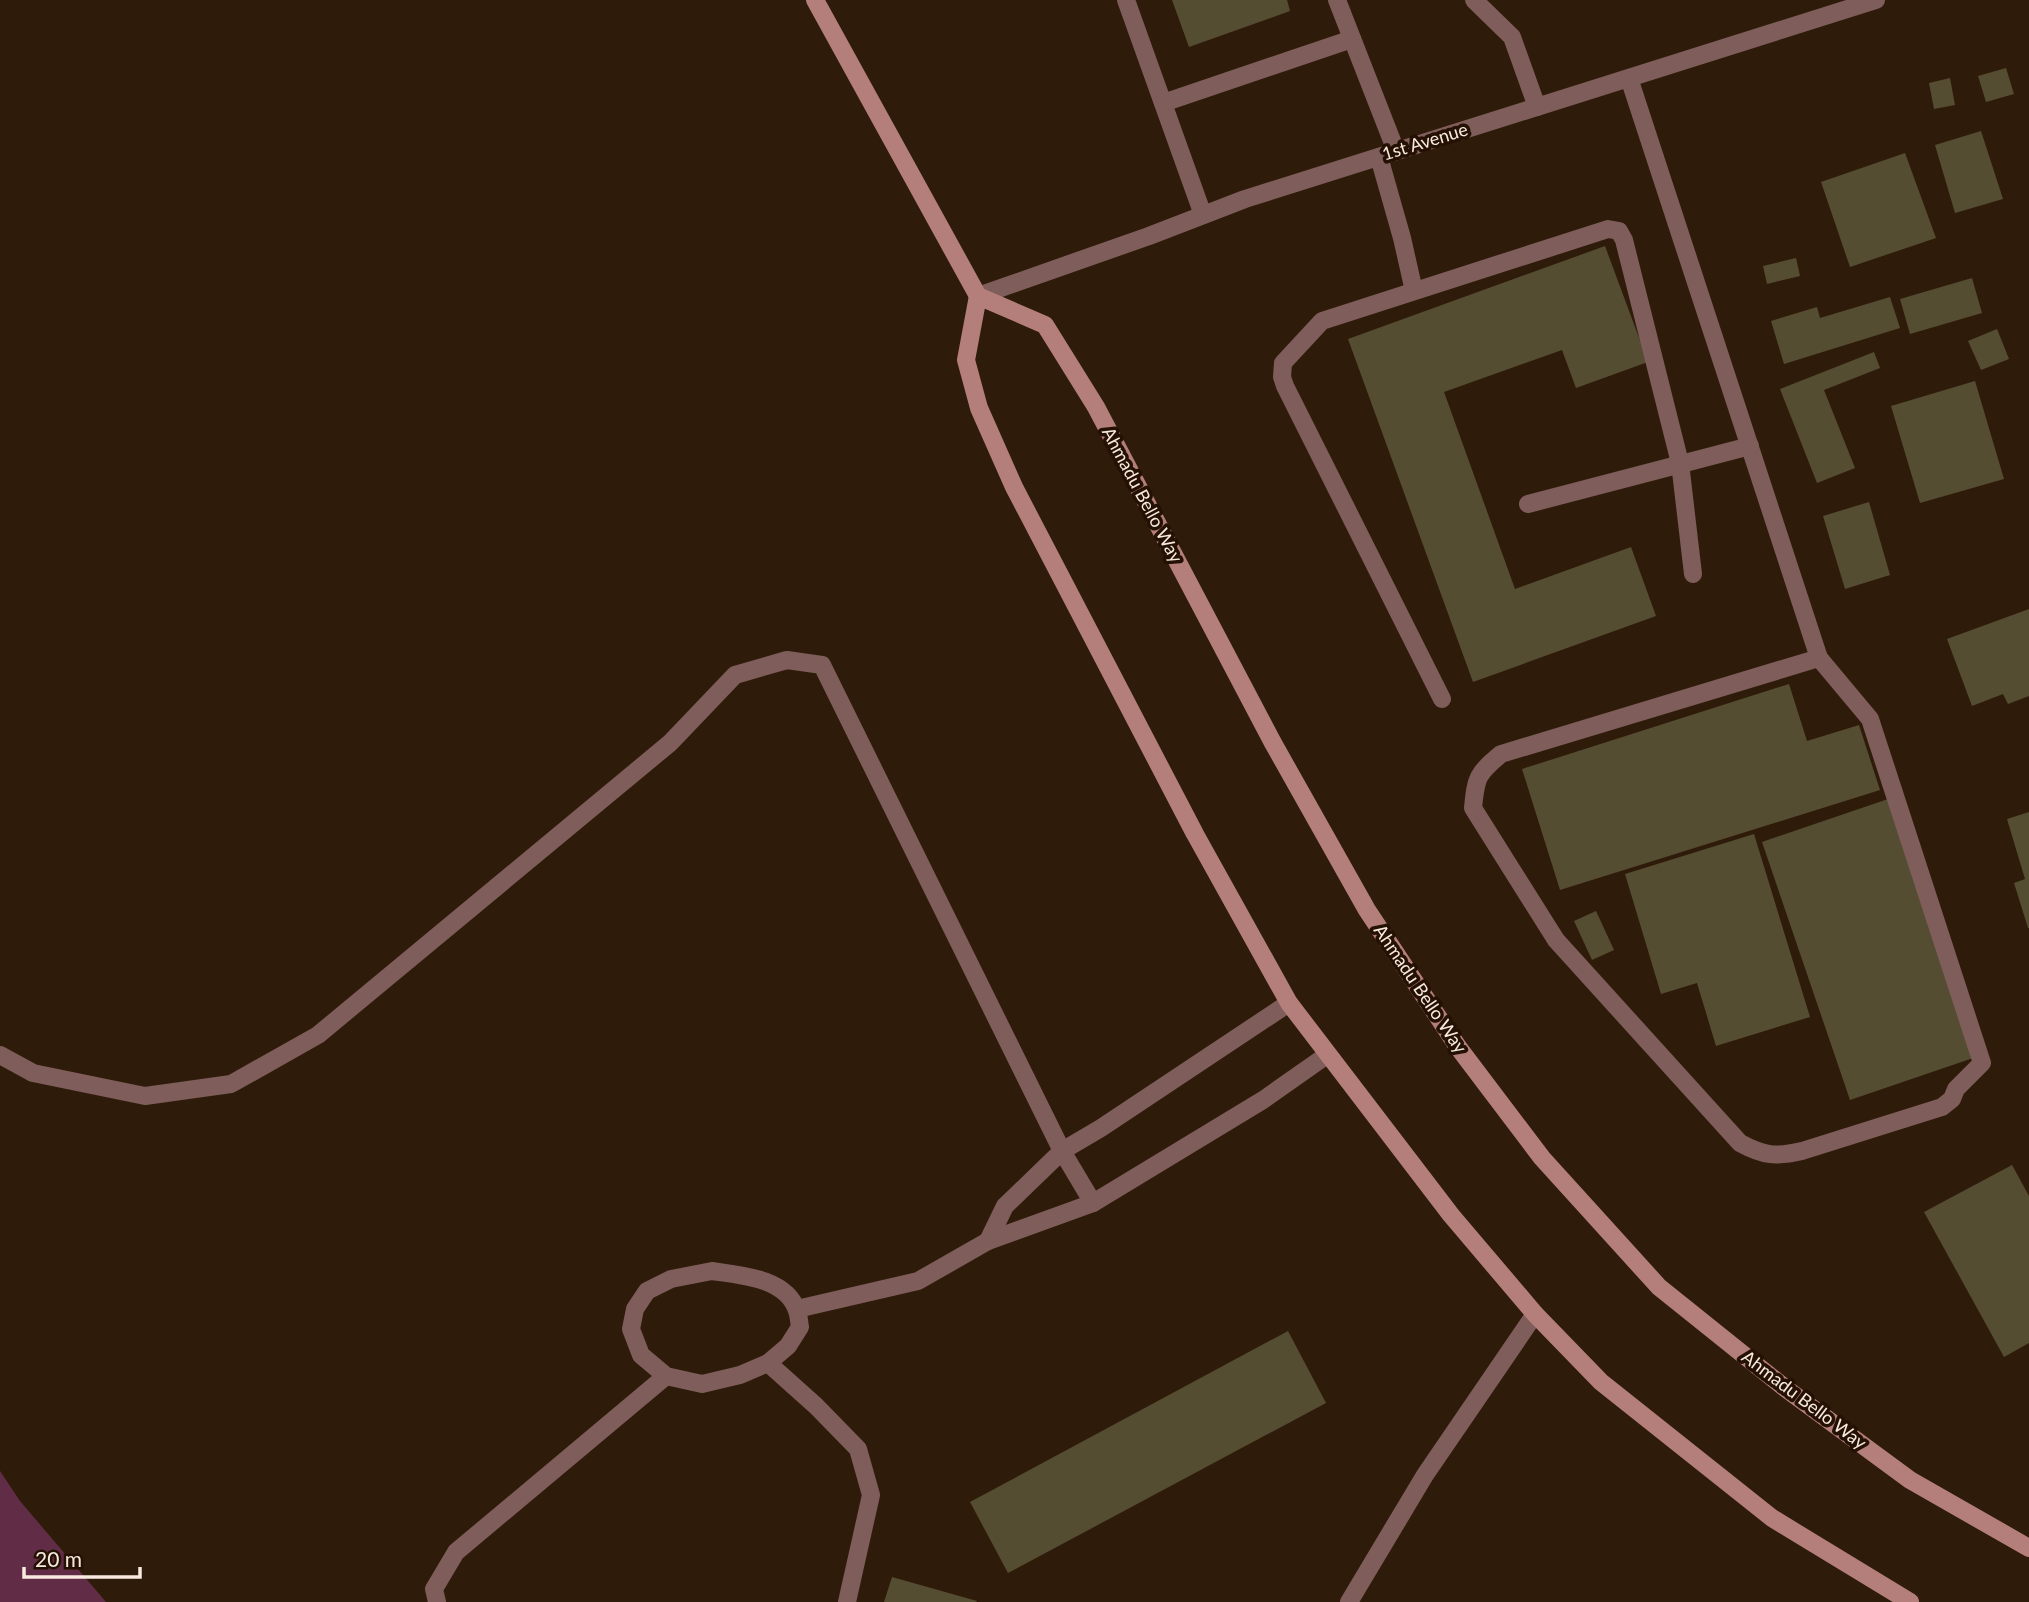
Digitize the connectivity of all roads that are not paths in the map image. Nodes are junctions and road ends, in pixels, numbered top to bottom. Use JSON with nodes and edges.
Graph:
{"nodes":[{"id":1,"x":815,"y":0,"type":"edge"},
{"id":2,"x":1126,"y":0,"type":"edge"},
{"id":3,"x":1337,"y":0,"type":"edge"},
{"id":4,"x":1474,"y":0,"type":"edge"},
{"id":5,"x":1876,"y":0,"type":"edge"},
{"id":6,"x":1352,"y":39,"type":"junction"},
{"id":7,"x":1629,"y":78,"type":"junction"},
{"id":8,"x":1163,"y":103,"type":"junction"},
{"id":9,"x":1537,"y":107,"type":"junction"},
{"id":10,"x":1388,"y":154,"type":"junction"},
{"id":11,"x":1203,"y":215,"type":"junction"},
{"id":12,"x":1414,"y":291,"type":"junction"},
{"id":13,"x":978,"y":296,"type":"junction"},
{"id":14,"x":1750,"y":446,"type":"junction"},
{"id":15,"x":1680,"y":463,"type":"junction"},
{"id":16,"x":1528,"y":504,"type":"dead end"},
{"id":17,"x":1693,"y":574,"type":"dead end"},
{"id":18,"x":1819,"y":657,"type":"junction"},
{"id":19,"x":1441,"y":699,"type":"dead end"},
{"id":20,"x":1289,"y":1003,"type":"junction"},
{"id":21,"x":0,"y":1055,"type":"edge"},
{"id":22,"x":1327,"y":1055,"type":"junction"},
{"id":23,"x":1062,"y":1151,"type":"junction"},
{"id":24,"x":1093,"y":1203,"type":"junction"},
{"id":25,"x":988,"y":1241,"type":"junction"},
{"id":26,"x":797,"y":1309,"type":"junction"},
{"id":27,"x":1535,"y":1314,"type":"junction"},
{"id":28,"x":768,"y":1363,"type":"junction"},
{"id":29,"x":666,"y":1376,"type":"junction"},
{"id":30,"x":2029,"y":1548,"type":"edge"},
{"id":31,"x":438,"y":1602,"type":"edge"},
{"id":32,"x":847,"y":1602,"type":"edge"},
{"id":33,"x":1349,"y":1602,"type":"edge"},
{"id":34,"x":1910,"y":1602,"type":"edge"}],
"edges":[{"from":1,"to":13,"type":"main road"},
{"from":2,"to":8,"type":"street"},
{"from":3,"to":6,"type":"street"},
{"from":4,"to":9,"type":"street"},
{"from":5,"to":7,"type":"street","name":"1st Avenue"},
{"from":6,"to":8,"type":"street"},
{"from":6,"to":10,"type":"street"},
{"from":7,"to":9,"type":"street","name":"1st Avenue"},
{"from":7,"to":14,"type":"street"},
{"from":8,"to":11,"type":"street"},
{"from":9,"to":10,"type":"street","name":"1st Avenue"},
{"from":10,"to":11,"type":"street","name":"1st Avenue"},
{"from":10,"to":12,"type":"street"},
{"from":11,"to":13,"type":"street","name":"1st Avenue"},
{"from":12,"to":15,"type":"street"},
{"from":12,"to":19,"type":"street"},
{"from":13,"to":20,"type":"main road"},
{"from":13,"to":30,"type":"main road","name":"Ahmadu Bello Way"},
{"from":14,"to":15,"type":"street"},
{"from":14,"to":18,"type":"street"},
{"from":15,"to":16,"type":"street"},
{"from":15,"to":17,"type":"street"},
{"from":18,"to":18,"type":"street"},
{"from":20,"to":22,"type":"main road"},
{"from":20,"to":23,"type":"street"},
{"from":21,"to":23,"type":"street"},
{"from":22,"to":24,"type":"street"},
{"from":22,"to":27,"type":"main road"},
{"from":23,"to":24,"type":"street"},
{"from":23,"to":25,"type":"street"},
{"from":24,"to":25,"type":"street"},
{"from":25,"to":26,"type":"street"},
{"from":26,"to":28,"type":"street"},
{"from":26,"to":29,"type":"street"},
{"from":27,"to":33,"type":"street"},
{"from":27,"to":34,"type":"main road"},
{"from":28,"to":29,"type":"street"},
{"from":28,"to":32,"type":"street"},
{"from":29,"to":31,"type":"street"}]}
